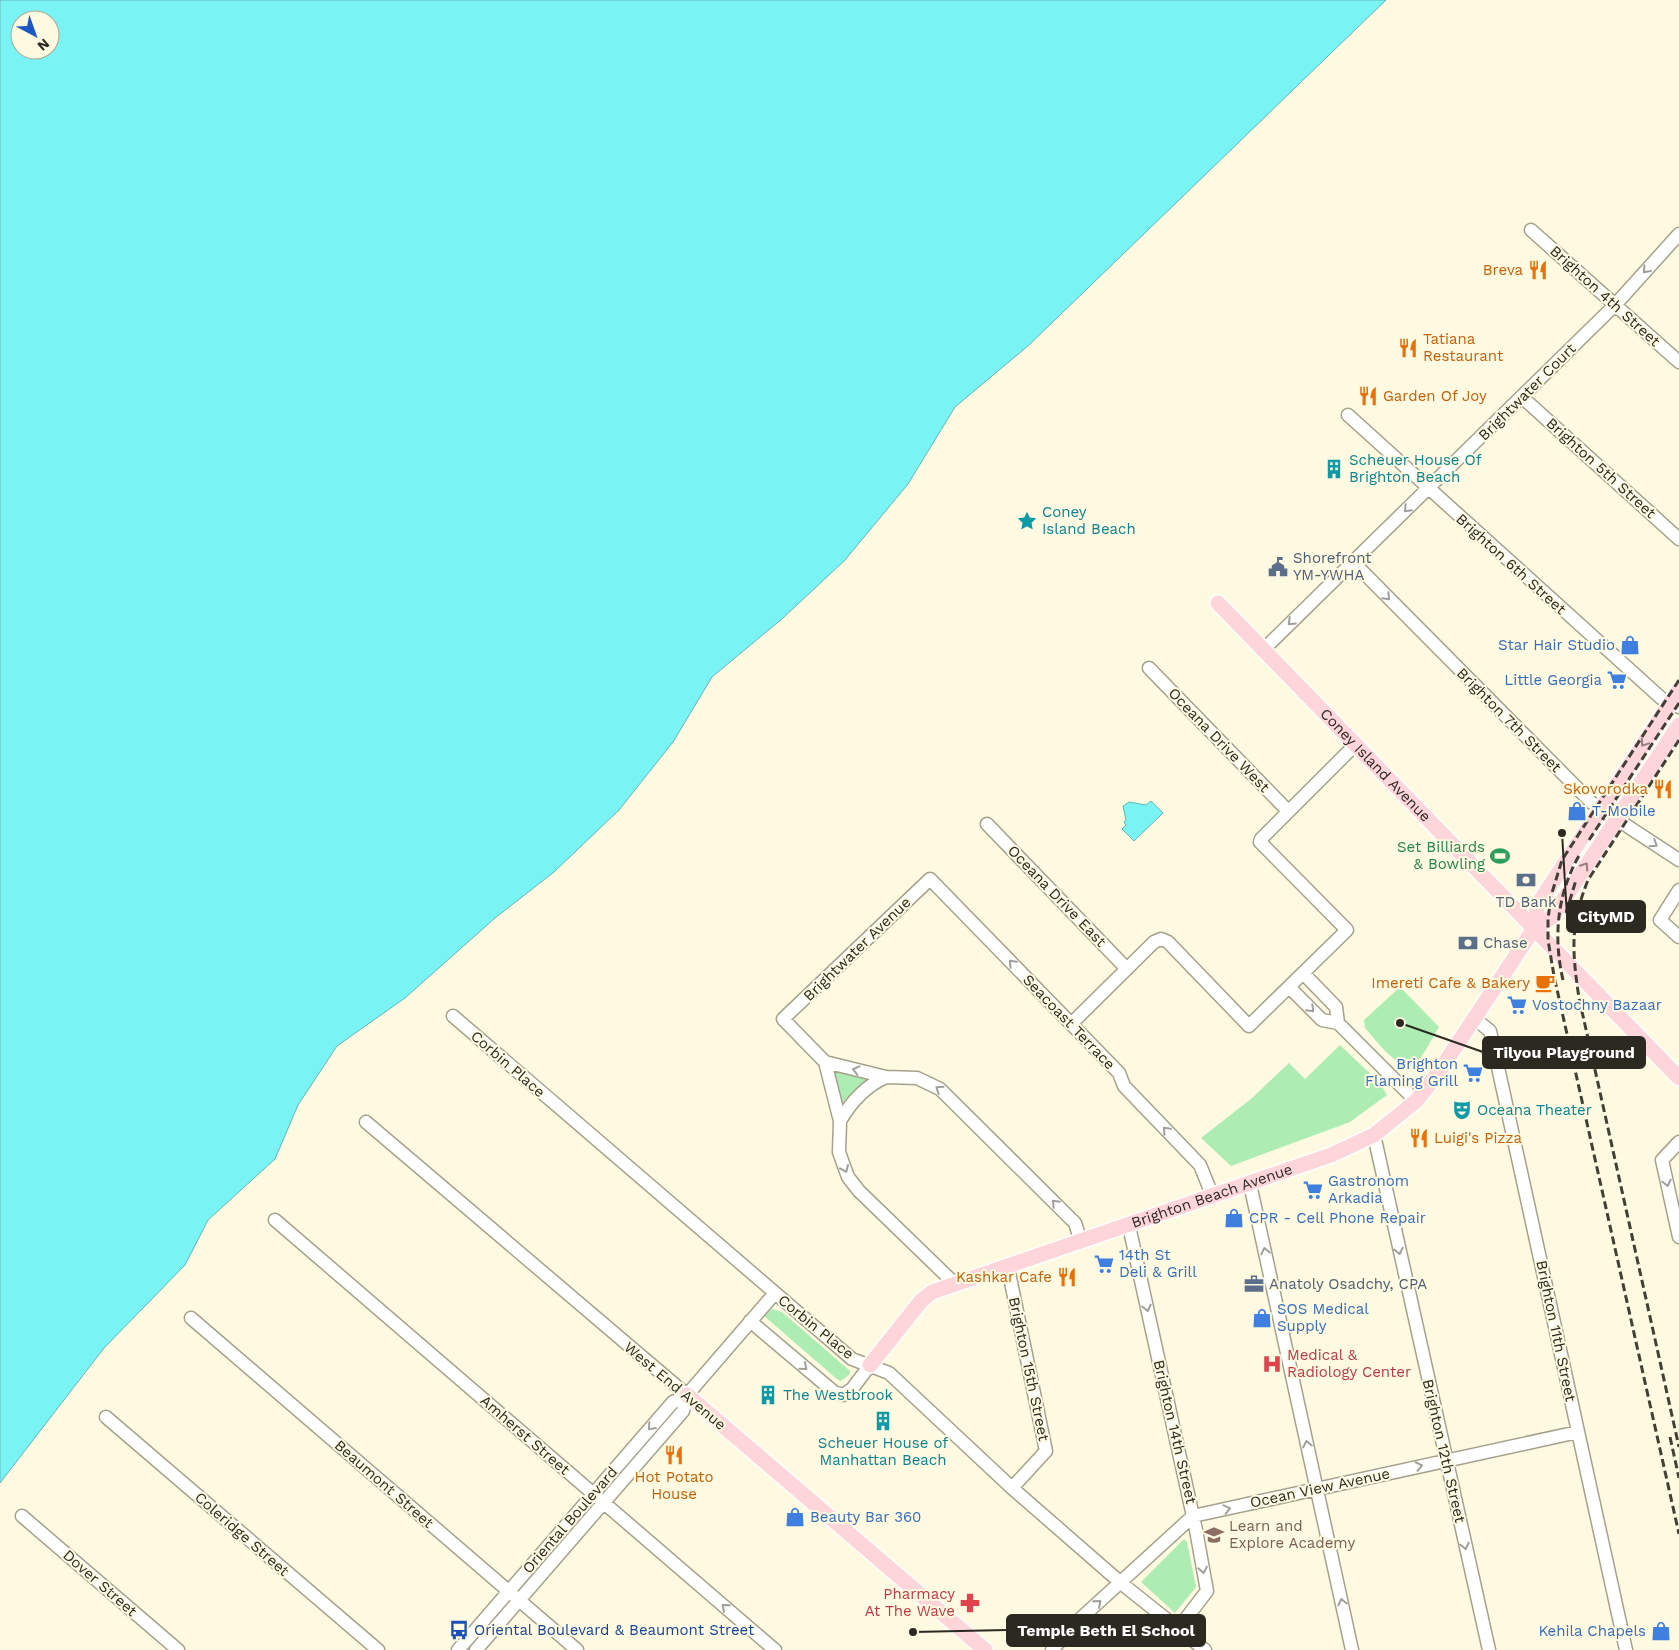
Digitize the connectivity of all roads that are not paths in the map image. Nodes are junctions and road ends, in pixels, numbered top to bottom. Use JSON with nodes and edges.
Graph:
{"nodes":[{"id":1,"x":1531,"y":230,"type":"dead end"},
{"id":2,"x":1679,"y":234,"type":"edge"},
{"id":3,"x":1615,"y":305,"type":"junction"},
{"id":4,"x":1679,"y":362,"type":"edge"},
{"id":5,"x":1522,"y":397,"type":"junction"},
{"id":6,"x":1348,"y":415,"type":"dead end"},
{"id":7,"x":1428,"y":489,"type":"junction"},
{"id":8,"x":1679,"y":539,"type":"edge"},
{"id":9,"x":1353,"y":562,"type":"junction"},
{"id":10,"x":1218,"y":603,"type":"dead end"},
{"id":11,"x":1263,"y":650,"type":"junction"},
{"id":12,"x":1149,"y":668,"type":"dead end"},
{"id":13,"x":1676,"y":700,"type":"edge"},
{"id":14,"x":1679,"y":725,"type":"edge"},
{"id":15,"x":1355,"y":745,"type":"junction"},
{"id":16,"x":1600,"y":808,"type":"junction"},
{"id":17,"x":1288,"y":812,"type":"junction"},
{"id":18,"x":1616,"y":819,"type":"junction"},
{"id":19,"x":987,"y":824,"type":"dead end"},
{"id":20,"x":1679,"y":860,"type":"edge"},
{"id":21,"x":930,"y":879,"type":"joint"},
{"id":22,"x":1679,"y":890,"type":"edge"},
{"id":23,"x":1533,"y":930,"type":"junction"},
{"id":24,"x":1679,"y":937,"type":"edge"},
{"id":25,"x":1127,"y":968,"type":"junction"},
{"id":26,"x":1297,"y":979,"type":"junction"},
{"id":27,"x":453,"y":1016,"type":"dead end"},
{"id":28,"x":1474,"y":1018,"type":"junction"},
{"id":29,"x":1338,"y":1022,"type":"junction"},
{"id":30,"x":1071,"y":1024,"type":"junction"},
{"id":31,"x":825,"y":1062,"type":"junction"},
{"id":32,"x":886,"y":1077,"type":"junction"},
{"id":33,"x":1679,"y":1078,"type":"edge"},
{"id":34,"x":1416,"y":1100,"type":"junction"},
{"id":35,"x":840,"y":1121,"type":"junction"},
{"id":36,"x":366,"y":1122,"type":"dead end"},
{"id":37,"x":1374,"y":1135,"type":"junction"},
{"id":38,"x":1679,"y":1142,"type":"edge"},
{"id":39,"x":1250,"y":1184,"type":"junction"},
{"id":40,"x":1213,"y":1197,"type":"junction"},
{"id":41,"x":275,"y":1220,"type":"dead end"},
{"id":42,"x":1129,"y":1226,"type":"junction"},
{"id":43,"x":1679,"y":1237,"type":"edge"},
{"id":44,"x":1081,"y":1242,"type":"junction"},
{"id":45,"x":1008,"y":1268,"type":"junction"},
{"id":46,"x":955,"y":1284,"type":"junction"},
{"id":47,"x":775,"y":1293,"type":"junction"},
{"id":48,"x":191,"y":1318,"type":"dead end"},
{"id":49,"x":750,"y":1321,"type":"junction"},
{"id":50,"x":870,"y":1365,"type":"junction"},
{"id":51,"x":687,"y":1395,"type":"junction"},
{"id":52,"x":106,"y":1417,"type":"dead end"},
{"id":53,"x":1578,"y":1432,"type":"junction"},
{"id":54,"x":1445,"y":1460,"type":"junction"},
{"id":55,"x":1012,"y":1488,"type":"junction"},
{"id":56,"x":1317,"y":1488,"type":"junction"},
{"id":57,"x":594,"y":1493,"type":"junction"},
{"id":58,"x":604,"y":1502,"type":"junction"},
{"id":59,"x":22,"y":1516,"type":"dead end"},
{"id":60,"x":1194,"y":1516,"type":"junction"},
{"id":61,"x":1121,"y":1583,"type":"junction"},
{"id":62,"x":509,"y":1591,"type":"junction"},
{"id":63,"x":519,"y":1600,"type":"junction"},
{"id":64,"x":1178,"y":1629,"type":"junction"},
{"id":65,"x":178,"y":1650,"type":"edge"},
{"id":66,"x":378,"y":1650,"type":"edge"},
{"id":67,"x":458,"y":1650,"type":"edge"},
{"id":68,"x":476,"y":1650,"type":"edge"},
{"id":69,"x":577,"y":1650,"type":"edge"},
{"id":70,"x":775,"y":1650,"type":"edge"},
{"id":71,"x":985,"y":1650,"type":"edge"},
{"id":72,"x":1052,"y":1650,"type":"edge"},
{"id":73,"x":1204,"y":1650,"type":"edge"},
{"id":74,"x":1352,"y":1650,"type":"edge"},
{"id":75,"x":1489,"y":1650,"type":"edge"},
{"id":76,"x":1626,"y":1650,"type":"edge"}],
"edges":[{"from":1,"to":3,"type":"street","name":"Brighton 4th Street"},
{"from":2,"to":3,"type":"street","name":"Brightwater Court","one_way":true},
{"from":3,"to":4,"type":"street","name":"Brighton 4th Street"},
{"from":3,"to":5,"type":"street","name":"Brightwater Court"},
{"from":5,"to":7,"type":"street","name":"Brightwater Court"},
{"from":5,"to":8,"type":"street","name":"Brighton 5th Street"},
{"from":6,"to":7,"type":"street","name":"Brighton 6th Street"},
{"from":7,"to":9,"type":"street","name":"Brightwater Court","one_way":true},
{"from":7,"to":13,"type":"street","name":"Brighton 6th Street"},
{"from":9,"to":11,"type":"street","name":"Brightwater Court","one_way":true},
{"from":9,"to":16,"type":"street","name":"Brighton 7th Street","one_way":true},
{"from":10,"to":11,"type":"main road","name":"Coney Island Avenue"},
{"from":11,"to":15,"type":"main road","name":"Coney Island Avenue"},
{"from":12,"to":17,"type":"street","name":"Oceana Drive West"},
{"from":13,"to":16,"type":"main road","name":"Brighton Beach Avenue","one_way":true},
{"from":14,"to":18,"type":"main road","name":"Brighton Beach Avenue"},
{"from":15,"to":17,"type":"street"},
{"from":15,"to":23,"type":"main road","name":"Coney Island Avenue"},
{"from":16,"to":18,"type":"street","name":"Brighton 7th Street"},
{"from":16,"to":23,"type":"main road","name":"Brighton Beach Avenue"},
{"from":17,"to":26,"type":"street"},
{"from":18,"to":20,"type":"street","name":"Brighton 7th Street","one_way":true},
{"from":23,"to":18,"type":"main road","name":"Brighton Beach Avenue","one_way":true},
{"from":19,"to":25,"type":"street","name":"Oceana Drive East"},
{"from":30,"to":21,"type":"street","name":"Seacoast Terrace","one_way":true},
{"from":21,"to":31,"type":"street","name":"Brightwater Avenue"},
{"from":22,"to":24,"type":"street"},
{"from":23,"to":28,"type":"main road","name":"Brighton Beach Avenue"},
{"from":23,"to":33,"type":"main road","name":"Coney Island Avenue"},
{"from":25,"to":26,"type":"street"},
{"from":25,"to":30,"type":"street"},
{"from":26,"to":29,"type":"street"},
{"from":26,"to":29,"type":"street","one_way":true},
{"from":27,"to":47,"type":"street","name":"Corbin Place"},
{"from":28,"to":34,"type":"main road","name":"Brighton Beach Avenue"},
{"from":28,"to":53,"type":"street","name":"Brighton 11th Street"},
{"from":29,"to":34,"type":"street"},
{"from":40,"to":30,"type":"street","name":"Seacoast Terrace","one_way":true},
{"from":32,"to":31,"type":"street","one_way":true},
{"from":31,"to":35,"type":"street"},
{"from":32,"to":35,"type":"street"},
{"from":44,"to":32,"type":"street","one_way":true},
{"from":34,"to":37,"type":"main road","name":"Brighton Beach Avenue"},
{"from":35,"to":46,"type":"street","one_way":true},
{"from":36,"to":51,"type":"street","name":"West End Avenue"},
{"from":37,"to":39,"type":"main road","name":"Brighton Beach Avenue"},
{"from":37,"to":54,"type":"street","name":"Brighton 12th Street","one_way":true},
{"from":38,"to":43,"type":"street","one_way":true},
{"from":39,"to":40,"type":"main road","name":"Brighton Beach Avenue"},
{"from":56,"to":39,"type":"street","one_way":true},
{"from":40,"to":42,"type":"main road","name":"Brighton Beach Avenue"},
{"from":41,"to":57,"type":"street","name":"Amherst Street"},
{"from":42,"to":44,"type":"main road","name":"Brighton Beach Avenue"},
{"from":42,"to":60,"type":"street","name":"Brighton 14th Street","one_way":true},
{"from":44,"to":45,"type":"main road","name":"Brighton Beach Avenue"},
{"from":45,"to":46,"type":"main road","name":"Brighton Beach Avenue"},
{"from":45,"to":55,"type":"street","name":"Brighton 15th Street"},
{"from":46,"to":50,"type":"main road","name":"Brighton Beach Avenue"},
{"from":47,"to":49,"type":"street","name":"Oriental Boulevard"},
{"from":47,"to":50,"type":"street","name":"Corbin Place"},
{"from":48,"to":62,"type":"street","name":"Beaumont Street"},
{"from":49,"to":50,"type":"street","name":"Brighton Beach Avenue","one_way":true},
{"from":49,"to":51,"type":"street","name":"Oriental Boulevard"},
{"from":50,"to":55,"type":"street","name":"Corbin Place"},
{"from":51,"to":57,"type":"street","name":"Oriental Boulevard","one_way":true},
{"from":51,"to":58,"type":"street","name":"Oriental Boulevard"},
{"from":51,"to":71,"type":"main road","name":"West End Avenue"},
{"from":52,"to":66,"type":"street","name":"Coleridge Street"},
{"from":53,"to":54,"type":"street","name":"Ocean View Avenue"},
{"from":53,"to":76,"type":"street","name":"Brighton 11th Street"},
{"from":56,"to":54,"type":"street","name":"Ocean View Avenue","one_way":true},
{"from":54,"to":75,"type":"street","name":"Brighton 12th Street","one_way":true},
{"from":55,"to":61,"type":"street","name":"Corbin Place"},
{"from":60,"to":56,"type":"street","name":"Ocean View Avenue","one_way":true},
{"from":74,"to":56,"type":"street","one_way":true},
{"from":57,"to":58,"type":"street","name":"Amherst Street"},
{"from":57,"to":62,"type":"street","name":"Oriental Boulevard"},
{"from":58,"to":63,"type":"street","name":"Oriental Boulevard"},
{"from":70,"to":58,"type":"street","name":"Amherst Street","one_way":true},
{"from":59,"to":65,"type":"street","name":"Dover Street"},
{"from":60,"to":61,"type":"street","name":"Ocean View Avenue"},
{"from":60,"to":64,"type":"street","name":"Brighton 14th Street","one_way":true},
{"from":61,"to":64,"type":"street","name":"Corbin Place"},
{"from":72,"to":61,"type":"street","name":"Ocean View Avenue","one_way":true},
{"from":62,"to":63,"type":"street","name":"Beaumont Street"},
{"from":62,"to":67,"type":"street","name":"Oriental Boulevard"},
{"from":63,"to":68,"type":"street","name":"Oriental Boulevard"},
{"from":63,"to":69,"type":"street","name":"Beaumont Street"},
{"from":64,"to":73,"type":"street","name":"Corbin Place"}]}
